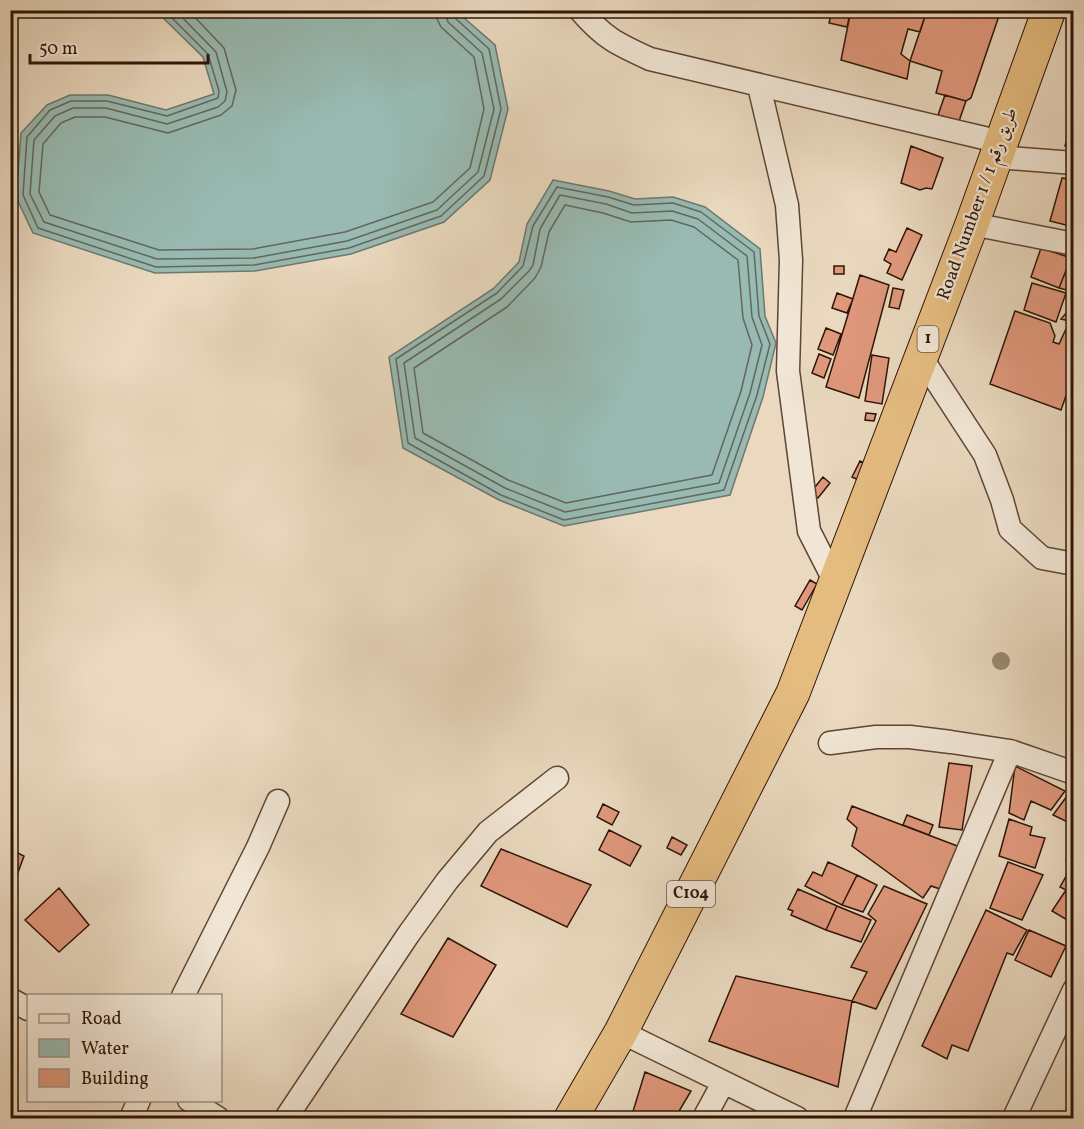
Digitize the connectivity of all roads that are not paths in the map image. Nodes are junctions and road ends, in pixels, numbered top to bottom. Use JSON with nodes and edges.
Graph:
{"nodes":[{"id":1,"x":580,"y":10,"type":"edge"},
{"id":2,"x":1049,"y":10,"type":"edge"},
{"id":3,"x":759,"y":86,"type":"junction"},
{"id":4,"x":998,"y":150,"type":"junction"},
{"id":5,"x":1074,"y":163,"type":"edge"},
{"id":6,"x":972,"y":224,"type":"junction"},
{"id":7,"x":1074,"y":244,"type":"edge"},
{"id":8,"x":921,"y":357,"type":"junction"},
{"id":9,"x":1074,"y":564,"type":"edge"},
{"id":10,"x":835,"y":582,"type":"junction"},
{"id":11,"x":803,"y":665,"type":"joint"},
{"id":12,"x":830,"y":743,"type":"dead end"},
{"id":13,"x":1010,"y":751,"type":"junction"},
{"id":14,"x":1074,"y":773,"type":"edge"},
{"id":15,"x":557,"y":778,"type":"dead end"},
{"id":16,"x":278,"y":801,"type":"dead end"},
{"id":17,"x":1074,"y":990,"type":"edge"},
{"id":18,"x":184,"y":994,"type":"edge"},
{"id":19,"x":10,"y":999,"type":"edge"},
{"id":20,"x":27,"y":1008,"type":"edge"},
{"id":21,"x":621,"y":1032,"type":"junction"},
{"id":22,"x":723,"y":1083,"type":"junction"},
{"id":23,"x":140,"y":1102,"type":"edge"},
{"id":24,"x":191,"y":1102,"type":"edge"},
{"id":25,"x":131,"y":1119,"type":"edge"},
{"id":26,"x":218,"y":1119,"type":"edge"},
{"id":27,"x":286,"y":1119,"type":"edge"},
{"id":28,"x":571,"y":1119,"type":"edge"},
{"id":29,"x":704,"y":1119,"type":"edge"},
{"id":30,"x":797,"y":1119,"type":"edge"},
{"id":31,"x":855,"y":1119,"type":"edge"},
{"id":32,"x":1014,"y":1119,"type":"edge"}],
"edges":[{"from":1,"to":3,"type":"street"},
{"from":2,"to":4,"type":"highway","name":"Road Number 1 / طريق رقم 1","number":"1"},
{"from":3,"to":4,"type":"street"},
{"from":3,"to":10,"type":"street"},
{"from":4,"to":5,"type":"street"},
{"from":4,"to":6,"type":"highway","name":"Road Number 1 / طريق رقم 1","number":"1"},
{"from":6,"to":7,"type":"street"},
{"from":6,"to":8,"type":"highway","name":"Road Number 1 / طريق رقم 1","number":"1"},
{"from":8,"to":9,"type":"street"},
{"from":8,"to":10,"type":"highway","name":"Road Number 1 / طريق رقم 1","number":"1"},
{"from":10,"to":11,"type":"highway","name":"Road Number 1 / طريق رقم 1","number":"1"},
{"from":11,"to":21,"type":"highway","number":"C104"},
{"from":12,"to":13,"type":"street"},
{"from":13,"to":14,"type":"street"},
{"from":13,"to":31,"type":"street"},
{"from":15,"to":27,"type":"street"},
{"from":16,"to":18,"type":"street"},
{"from":17,"to":32,"type":"street"},
{"from":19,"to":20,"type":"street"},
{"from":21,"to":22,"type":"street"},
{"from":21,"to":28,"type":"highway","number":"C104"},
{"from":22,"to":29,"type":"street"},
{"from":22,"to":30,"type":"street"},
{"from":23,"to":25,"type":"street"},
{"from":24,"to":26,"type":"street"}]}
